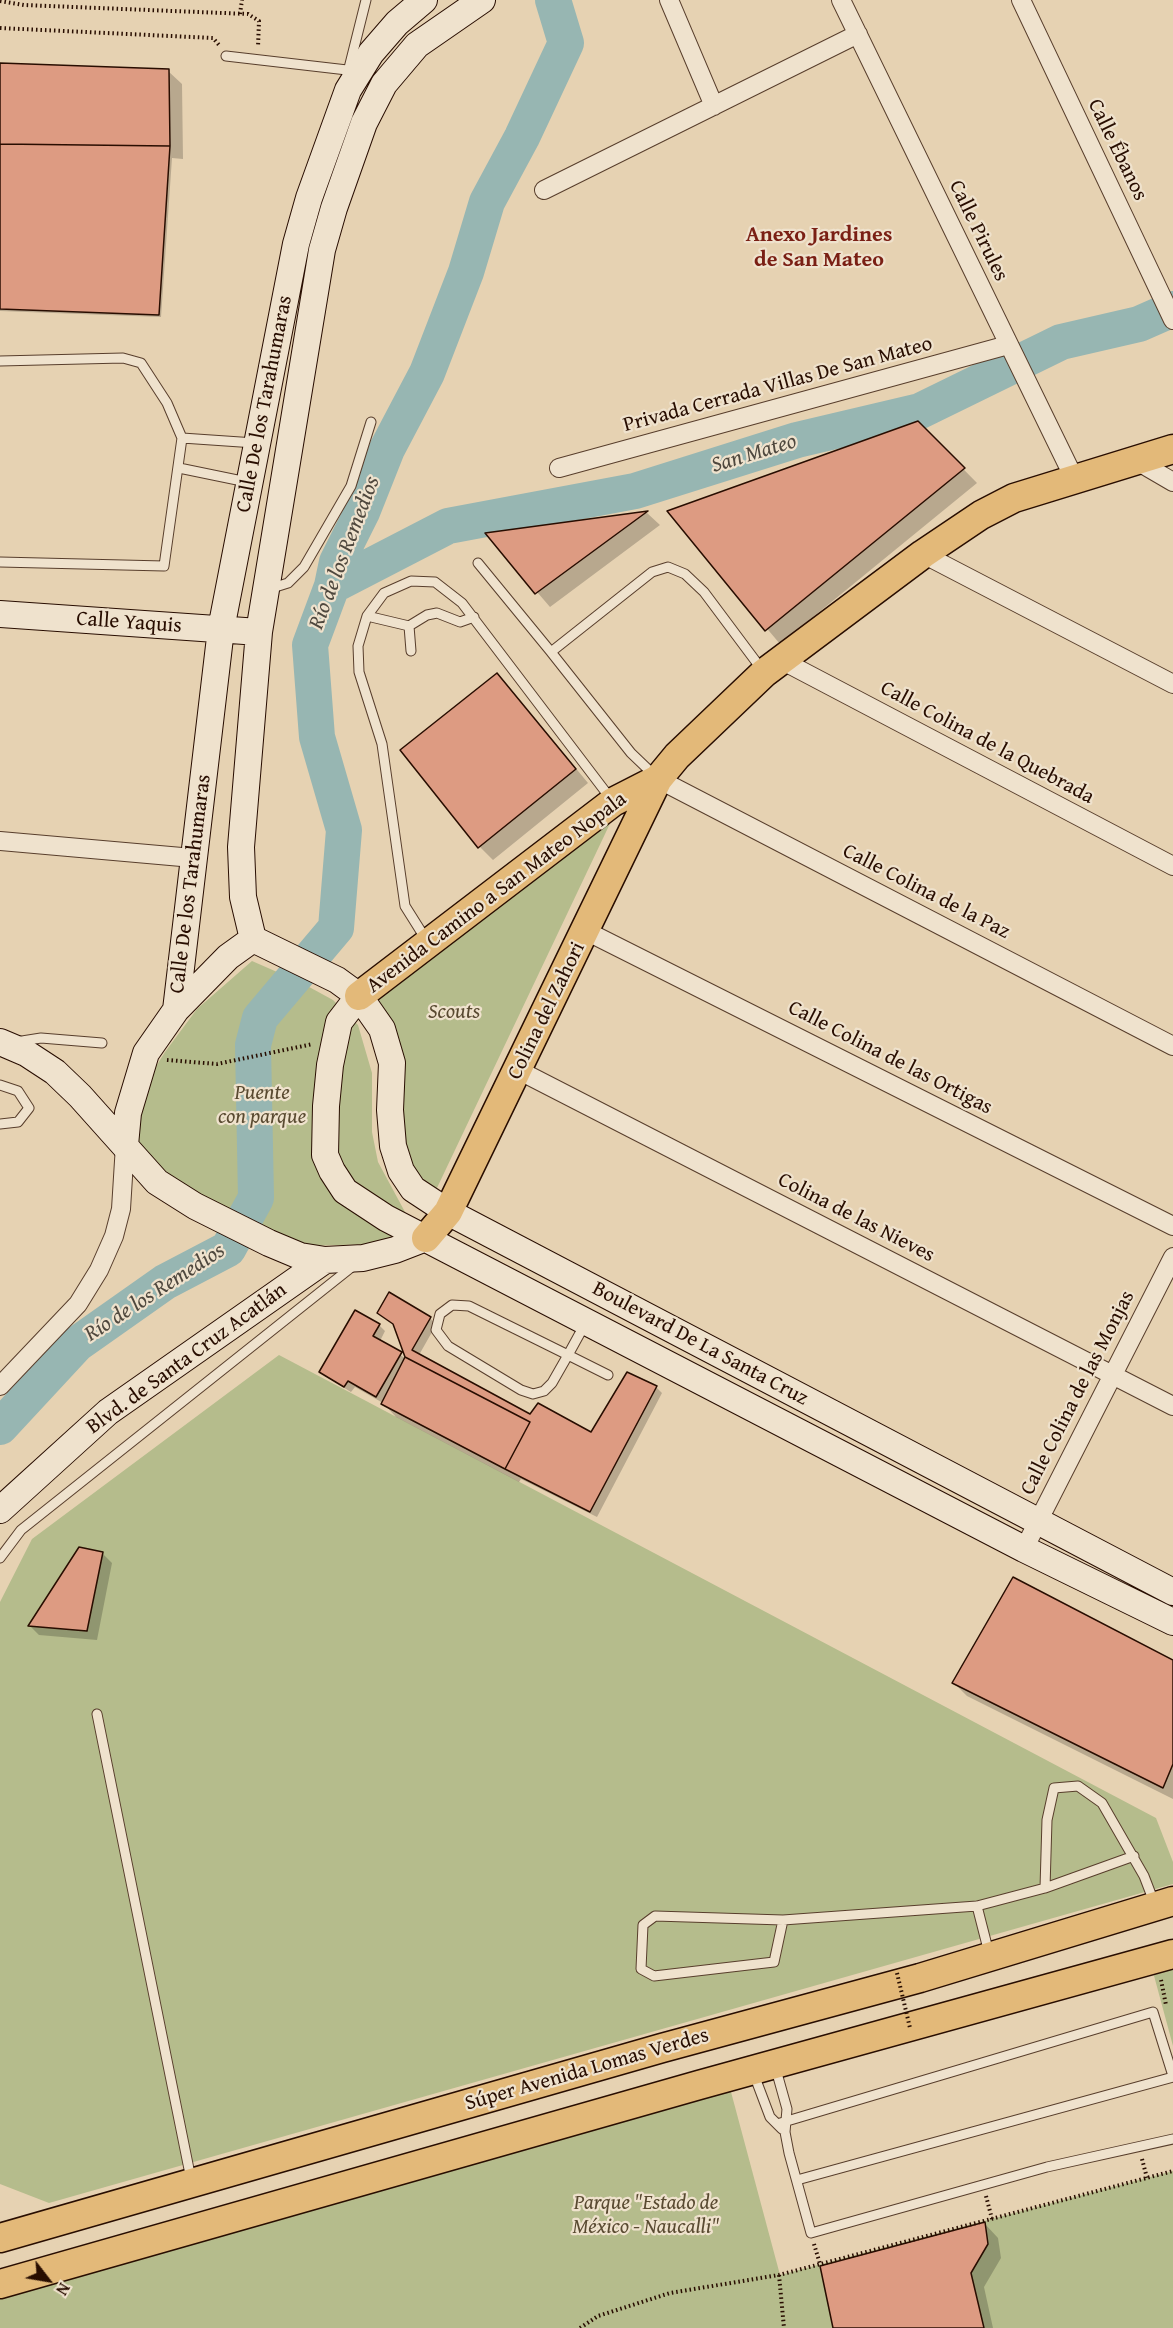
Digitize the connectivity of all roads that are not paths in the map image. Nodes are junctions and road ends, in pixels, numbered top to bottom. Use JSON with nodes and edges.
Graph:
{"nodes":[{"id":1,"x":366,"y":0,"type":"edge"},
{"id":2,"x":424,"y":0,"type":"edge"},
{"id":3,"x":482,"y":0,"type":"edge"},
{"id":4,"x":669,"y":0,"type":"edge"},
{"id":5,"x":841,"y":0,"type":"edge"},
{"id":6,"x":1021,"y":0,"type":"edge"},
{"id":7,"x":858,"y":34,"type":"junction"},
{"id":8,"x":228,"y":56,"type":"road end"},
{"id":9,"x":347,"y":80,"type":"junction"},
{"id":10,"x":714,"y":106,"type":"junction"},
{"id":11,"x":544,"y":190,"type":"dead end"},
{"id":12,"x":1173,"y":320,"type":"edge"},
{"id":13,"x":1011,"y":351,"type":"junction"},
{"id":14,"x":0,"y":361,"type":"edge"},
{"id":15,"x":371,"y":422,"type":"dead end"},
{"id":16,"x":182,"y":438,"type":"junction"},
{"id":17,"x":257,"y":444,"type":"junction"},
{"id":18,"x":1173,"y":449,"type":"edge"},
{"id":19,"x":1137,"y":461,"type":"junction"},
{"id":20,"x":179,"y":468,"type":"junction"},
{"id":21,"x":560,"y":468,"type":"dead end"},
{"id":22,"x":1075,"y":480,"type":"junction"},
{"id":23,"x":1173,"y":482,"type":"edge"},
{"id":24,"x":249,"y":483,"type":"junction"},
{"id":25,"x":923,"y":555,"type":"junction"},
{"id":26,"x":0,"y":562,"type":"edge"},
{"id":27,"x":478,"y":563,"type":"dead end"},
{"id":28,"x":267,"y":590,"type":"junction"},
{"id":29,"x":0,"y":614,"type":"edge"},
{"id":30,"x":367,"y":616,"type":"junction"},
{"id":31,"x":474,"y":617,"type":"junction"},
{"id":32,"x":409,"y":626,"type":"junction"},
{"id":33,"x":221,"y":629,"type":"junction"},
{"id":34,"x":259,"y":632,"type":"junction"},
{"id":35,"x":411,"y":651,"type":"dead end"},
{"id":36,"x":551,"y":652,"type":"junction"},
{"id":37,"x":772,"y":666,"type":"junction"},
{"id":38,"x":1173,"y":684,"type":"edge"},
{"id":39,"x":658,"y":779,"type":"junction"},
{"id":40,"x":613,"y":802,"type":"junction"},
{"id":41,"x":0,"y":841,"type":"edge"},
{"id":42,"x":194,"y":858,"type":"junction"},
{"id":43,"x":1173,"y":866,"type":"edge"},
{"id":44,"x":586,"y":931,"type":"junction"},
{"id":45,"x":253,"y":939,"type":"junction"},
{"id":46,"x":428,"y":943,"type":"junction"},
{"id":47,"x":348,"y":988,"type":"junction"},
{"id":48,"x":176,"y":1010,"type":"junction"},
{"id":49,"x":102,"y":1043,"type":"dead end"},
{"id":50,"x":7,"y":1045,"type":"edge"},
{"id":51,"x":1173,"y":1046,"type":"edge"},
{"id":52,"x":518,"y":1070,"type":"junction"},
{"id":53,"x":0,"y":1085,"type":"edge"},
{"id":54,"x":0,"y":1124,"type":"edge"},
{"id":55,"x":125,"y":1145,"type":"junction"},
{"id":56,"x":448,"y":1212,"type":"junction"},
{"id":57,"x":1173,"y":1226,"type":"edge"},
{"id":58,"x":426,"y":1238,"type":"junction"},
{"id":59,"x":363,"y":1257,"type":"junction"},
{"id":60,"x":1173,"y":1257,"type":"edge"},
{"id":61,"x":325,"y":1260,"type":"junction"},
{"id":62,"x":587,"y":1321,"type":"junction"},
{"id":63,"x":568,"y":1355,"type":"junction"},
{"id":64,"x":1113,"y":1375,"type":"junction"},
{"id":65,"x":608,"y":1376,"type":"dead end"},
{"id":66,"x":0,"y":1386,"type":"edge"},
{"id":67,"x":1173,"y":1406,"type":"edge"},
{"id":68,"x":0,"y":1510,"type":"edge"},
{"id":69,"x":1037,"y":1523,"type":"junction"},
{"id":70,"x":1024,"y":1549,"type":"junction"},
{"id":71,"x":0,"y":1558,"type":"edge"},
{"id":72,"x":1173,"y":1592,"type":"edge"},
{"id":73,"x":1173,"y":1622,"type":"edge"},
{"id":74,"x":98,"y":1714,"type":"dead end"},
{"id":75,"x":1134,"y":1856,"type":"junction"},
{"id":76,"x":1045,"y":1888,"type":"junction"},
{"id":77,"x":1164,"y":1903,"type":"edge"},
{"id":78,"x":977,"y":1906,"type":"junction"},
{"id":79,"x":783,"y":1920,"type":"junction"},
{"id":80,"x":989,"y":1956,"type":"junction"},
{"id":81,"x":1165,"y":1958,"type":"edge"},
{"id":82,"x":764,"y":2067,"type":"junction"},
{"id":83,"x":1173,"y":2077,"type":"edge"},
{"id":84,"x":782,"y":2123,"type":"junction"},
{"id":85,"x":1173,"y":2139,"type":"edge"},
{"id":86,"x":797,"y":2180,"type":"junction"},
{"id":87,"x":192,"y":2183,"type":"junction"},
{"id":88,"x":0,"y":2238,"type":"edge"},
{"id":89,"x":0,"y":2284,"type":"edge"}],
"edges":[{"from":1,"to":9,"type":"lane"},
{"from":2,"to":9,"type":"main road","name":"Calle De los Tarahumaras"},
{"from":3,"to":28,"type":"main road","name":"Calle De los Tarahumaras"},
{"from":4,"to":10,"type":"street"},
{"from":5,"to":7,"type":"street","name":"Calle Pirules"},
{"from":6,"to":12,"type":"street","name":"Calle Ébanos"},
{"from":7,"to":10,"type":"street"},
{"from":7,"to":13,"type":"street","name":"Calle Pirules"},
{"from":8,"to":9,"type":"lane"},
{"from":9,"to":17,"type":"main road","name":"Calle De los Tarahumaras"},
{"from":10,"to":11,"type":"street"},
{"from":13,"to":21,"type":"street","name":"Privada Cerrada Villas De San Mateo"},
{"from":13,"to":22,"type":"street","name":"Calle Pirules"},
{"from":14,"to":16,"type":"lane"},
{"from":15,"to":28,"type":"lane"},
{"from":16,"to":17,"type":"lane"},
{"from":16,"to":20,"type":"lane"},
{"from":17,"to":24,"type":"main road","name":"Calle De los Tarahumaras"},
{"from":18,"to":19,"type":"main road","name":"Avenida Camino a San Mateo Nopala"},
{"from":19,"to":22,"type":"main road","name":"Avenida Camino a San Mateo Nopala"},
{"from":19,"to":23,"type":"street"},
{"from":20,"to":24,"type":"lane"},
{"from":20,"to":26,"type":"lane"},
{"from":22,"to":25,"type":"main road","name":"Avenida Camino a San Mateo Nopala"},
{"from":24,"to":33,"type":"main road","name":"Calle De los Tarahumaras"},
{"from":25,"to":37,"type":"main road","name":"Avenida Camino a San Mateo Nopala"},
{"from":25,"to":38,"type":"street"},
{"from":27,"to":36,"type":"lane"},
{"from":28,"to":34,"type":"main road","name":"Calle De los Tarahumaras"},
{"from":29,"to":33,"type":"main road","name":"Calle Yaquis"},
{"from":30,"to":31,"type":"lane"},
{"from":30,"to":32,"type":"lane"},
{"from":30,"to":46,"type":"lane"},
{"from":31,"to":32,"type":"lane"},
{"from":31,"to":40,"type":"lane"},
{"from":32,"to":35,"type":"lane"},
{"from":33,"to":34,"type":"main road","name":"Calle Yaquis"},
{"from":33,"to":42,"type":"main road","name":"Calle De los Tarahumaras"},
{"from":34,"to":45,"type":"main road","name":"Calle De los Tarahumaras"},
{"from":36,"to":37,"type":"lane"},
{"from":36,"to":39,"type":"lane"},
{"from":37,"to":39,"type":"main road","name":"Avenida Camino a San Mateo Nopala"},
{"from":37,"to":43,"type":"street","name":"Calle Colina de la Quebrada"},
{"from":39,"to":40,"type":"main road","name":"Avenida Camino a San Mateo Nopala"},
{"from":39,"to":44,"type":"main road","name":"Colina del Zahori"},
{"from":39,"to":51,"type":"street","name":"Calle Colina de la Paz"},
{"from":40,"to":46,"type":"main road","name":"Avenida Camino a San Mateo Nopala"},
{"from":41,"to":42,"type":"street"},
{"from":42,"to":48,"type":"main road","name":"Calle De los Tarahumaras"},
{"from":44,"to":52,"type":"main road","name":"Colina del Zahori"},
{"from":44,"to":57,"type":"street","name":"Calle Colina de las Ortigas"},
{"from":45,"to":47,"type":"main road","name":"Boulevard De La Santa Cruz"},
{"from":45,"to":48,"type":"main road","name":"Calle De los Tarahumaras"},
{"from":46,"to":47,"type":"main road","name":"Avenida Camino a San Mateo Nopala"},
{"from":47,"to":56,"type":"main road","name":"Boulevard De La Santa Cruz"},
{"from":47,"to":58,"type":"main road","name":"Boulevard De La Santa Cruz"},
{"from":48,"to":55,"type":"main road"},
{"from":49,"to":50,"type":"lane"},
{"from":50,"to":55,"type":"main road"},
{"from":52,"to":56,"type":"main road","name":"Colina del Zahori"},
{"from":52,"to":64,"type":"street","name":"Colina de las Nieves"},
{"from":53,"to":54,"type":"lane"},
{"from":55,"to":61,"type":"main road"},
{"from":55,"to":66,"type":"street"},
{"from":56,"to":58,"type":"main road","name":"Colina del Zahori"},
{"from":56,"to":69,"type":"main road","name":"Boulevard De La Santa Cruz"},
{"from":58,"to":59,"type":"main road"},
{"from":58,"to":62,"type":"main road","name":"Boulevard De La Santa Cruz"},
{"from":59,"to":61,"type":"main road"},
{"from":59,"to":71,"type":"lane"},
{"from":60,"to":64,"type":"street","name":"Calle Colina de las Monjas"},
{"from":61,"to":68,"type":"main road","name":"Blvd. de Santa Cruz Acatlán"},
{"from":62,"to":63,"type":"lane"},
{"from":62,"to":70,"type":"main road","name":"Boulevard De La Santa Cruz"},
{"from":63,"to":63,"type":"lane"},
{"from":63,"to":65,"type":"lane"},
{"from":64,"to":67,"type":"street","name":"Colina de las Nieves"},
{"from":64,"to":69,"type":"street","name":"Calle Colina de las Monjas"},
{"from":69,"to":70,"type":"street","name":"Calle Colina de las Monjas"},
{"from":69,"to":72,"type":"main road","name":"Boulevard De La Santa Cruz"},
{"from":70,"to":73,"type":"main road","name":"Boulevard De La Santa Cruz"},
{"from":74,"to":87,"type":"lane"},
{"from":75,"to":76,"type":"lane"},
{"from":75,"to":76,"type":"lane"},
{"from":75,"to":77,"type":"lane"},
{"from":76,"to":78,"type":"lane"},
{"from":77,"to":80,"type":"main road","name":"Súper Avenida Lomas Verdes"},
{"from":78,"to":79,"type":"lane"},
{"from":78,"to":80,"type":"lane"},
{"from":79,"to":79,"type":"lane"},
{"from":80,"to":87,"type":"main road","name":"Súper Avenida Lomas Verdes"},
{"from":81,"to":82,"type":"main road"},
{"from":82,"to":84,"type":"lane"},
{"from":82,"to":84,"type":"lane"},
{"from":82,"to":89,"type":"main road"},
{"from":83,"to":84,"type":"lane"},
{"from":83,"to":86,"type":"lane"},
{"from":84,"to":86,"type":"lane"},
{"from":85,"to":86,"type":"lane"},
{"from":87,"to":88,"type":"main road","name":"Súper Avenida Lomas Verdes"}]}
